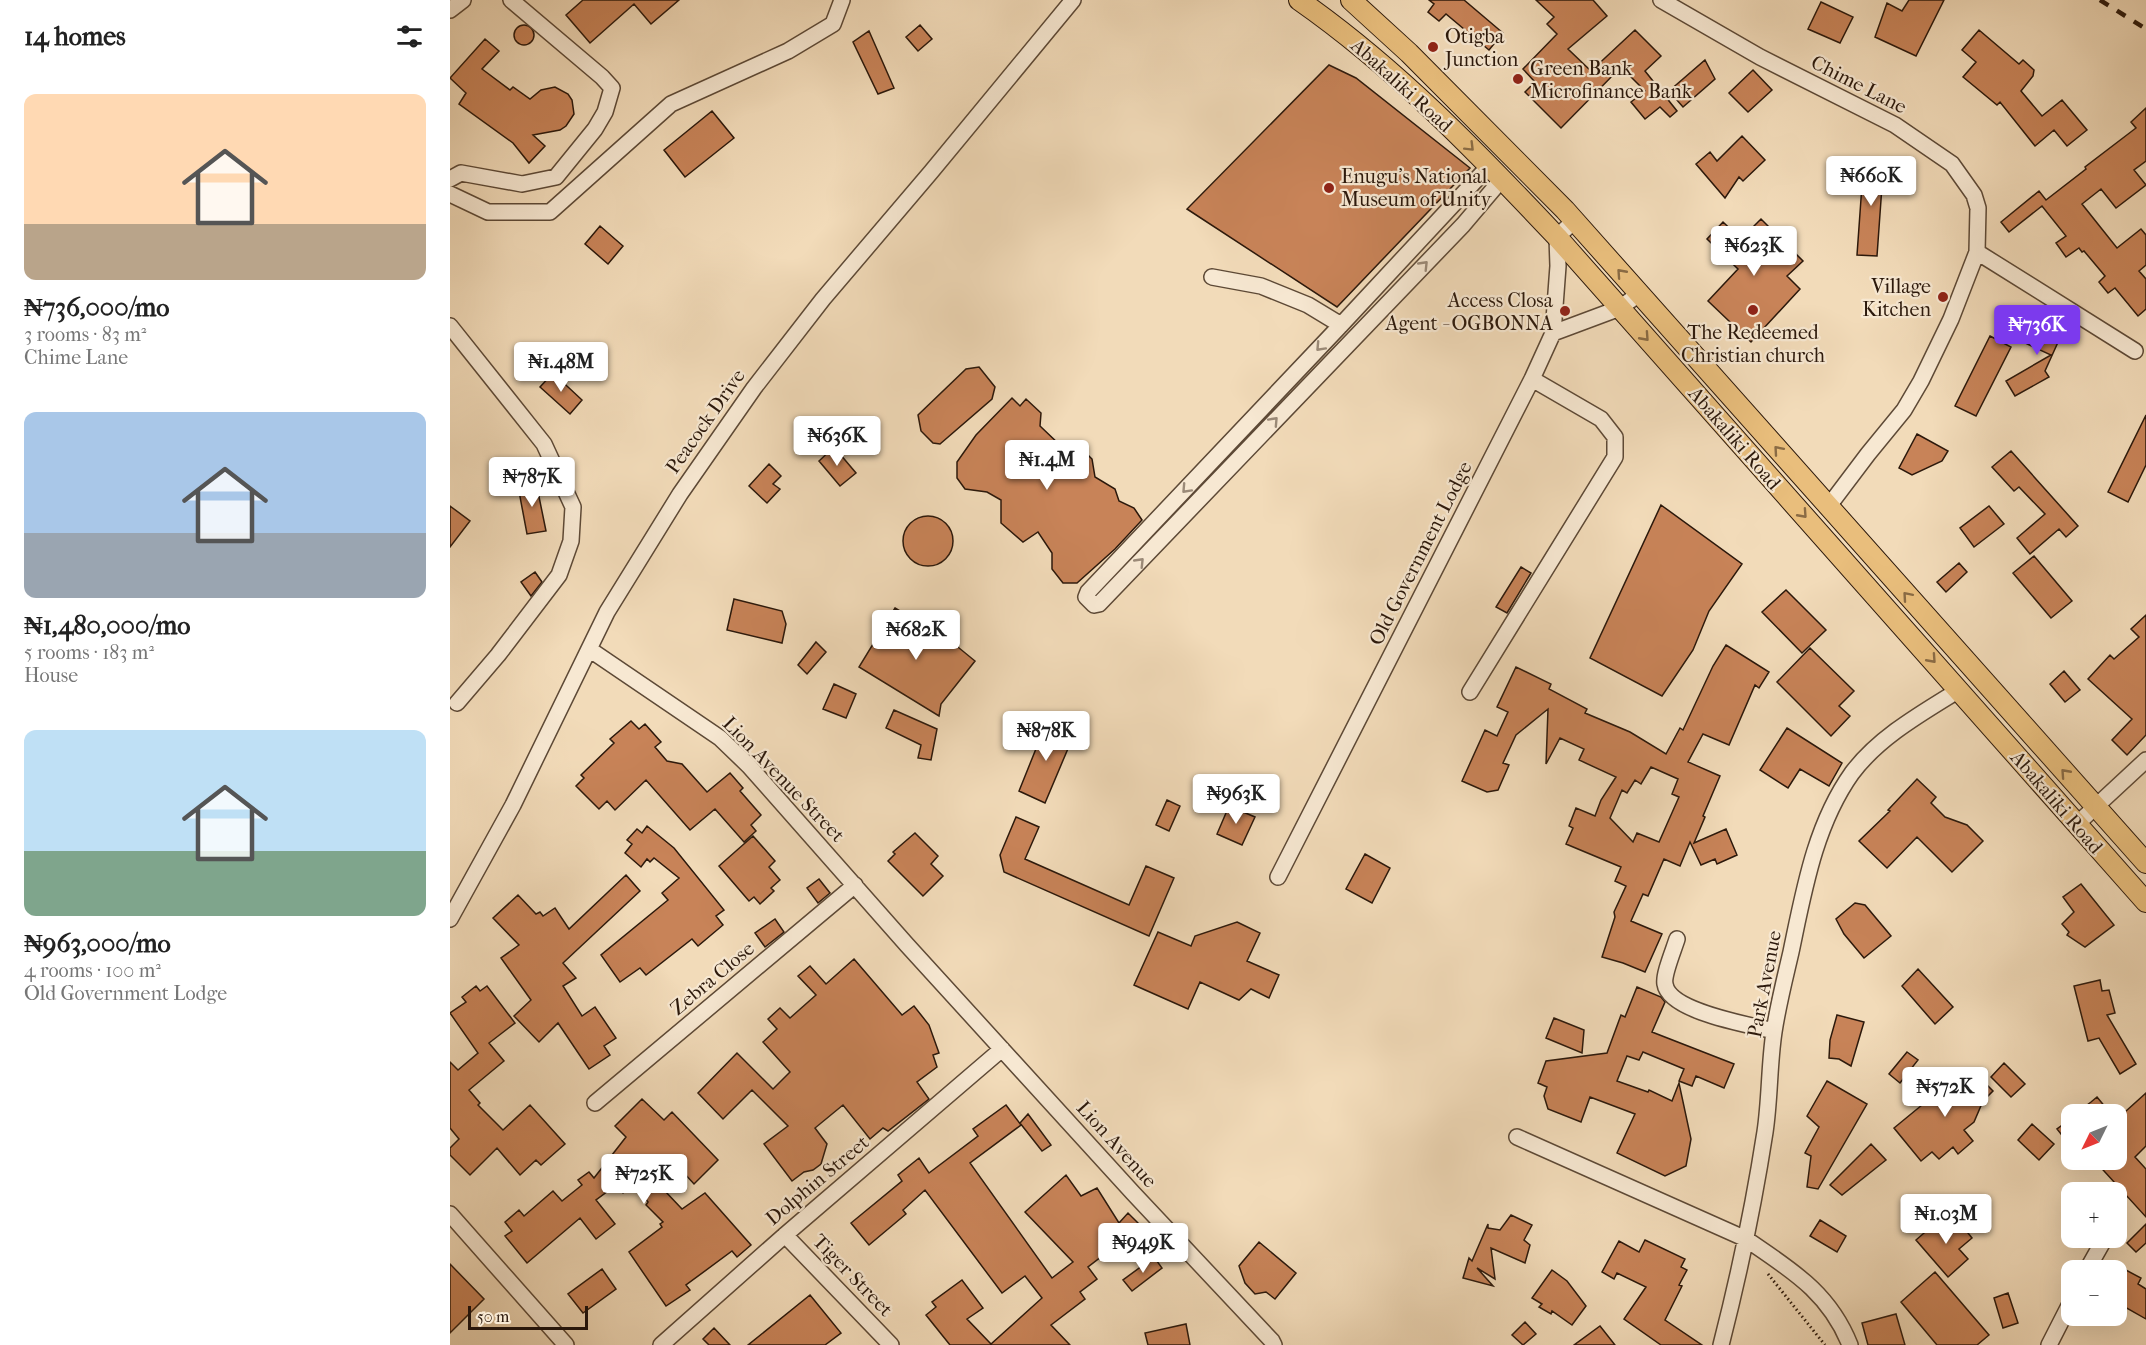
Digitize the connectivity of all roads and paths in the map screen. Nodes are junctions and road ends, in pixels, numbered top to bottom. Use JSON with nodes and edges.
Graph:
{"nodes":[{"id":1,"x":463,"y":0,"type":"edge"},
{"id":2,"x":511,"y":0,"type":"edge"},
{"id":3,"x":842,"y":0,"type":"edge"},
{"id":4,"x":1073,"y":0,"type":"edge"},
{"id":5,"x":1299,"y":0,"type":"edge"},
{"id":6,"x":1351,"y":0,"type":"edge"},
{"id":7,"x":1661,"y":0,"type":"edge"},
{"id":8,"x":450,"y":10,"type":"edge"},
{"id":9,"x":1409,"y":53,"type":"junction"},
{"id":10,"x":1389,"y":70,"type":"junction"},
{"id":11,"x":1496,"y":172,"type":"junction"},
{"id":12,"x":450,"y":180,"type":"edge"},
{"id":13,"x":450,"y":194,"type":"edge"},
{"id":14,"x":1574,"y":220,"type":"junction"},
{"id":15,"x":1557,"y":237,"type":"junction"},
{"id":16,"x":1977,"y":252,"type":"junction"},
{"id":17,"x":1212,"y":277,"type":"dead end"},
{"id":18,"x":1640,"y":293,"type":"junction"},
{"id":19,"x":1620,"y":308,"type":"junction"},
{"id":20,"x":1346,"y":321,"type":"junction"},
{"id":21,"x":450,"y":326,"type":"edge"},
{"id":22,"x":1363,"y":330,"type":"junction"},
{"id":23,"x":1553,"y":333,"type":"junction"},
{"id":24,"x":2135,"y":351,"type":"dead end"},
{"id":25,"x":1532,"y":379,"type":"junction"},
{"id":26,"x":1218,"y":455,"type":"junction"},
{"id":27,"x":1231,"y":466,"type":"junction"},
{"id":28,"x":1828,"y":507,"type":"junction"},
{"id":29,"x":589,"y":649,"type":"junction"},
{"id":30,"x":1959,"y":690,"type":"junction"},
{"id":31,"x":1470,"y":692,"type":"dead end"},
{"id":32,"x":457,"y":704,"type":"dead end"},
{"id":33,"x":2146,"y":760,"type":"edge"},
{"id":34,"x":2095,"y":806,"type":"junction"},
{"id":35,"x":2077,"y":824,"type":"junction"},
{"id":36,"x":2146,"y":864,"type":"edge"},
{"id":37,"x":1278,"y":877,"type":"dead end"},
{"id":38,"x":855,"y":885,"type":"junction"},
{"id":39,"x":2146,"y":902,"type":"edge"},
{"id":40,"x":450,"y":919,"type":"edge"},
{"id":41,"x":1677,"y":939,"type":"dead end"},
{"id":42,"x":1774,"y":1031,"type":"junction"},
{"id":43,"x":1002,"y":1049,"type":"junction"},
{"id":44,"x":595,"y":1103,"type":"dead end"},
{"id":45,"x":1517,"y":1137,"type":"dead end"},
{"id":46,"x":450,"y":1214,"type":"edge"},
{"id":47,"x":785,"y":1234,"type":"junction"},
{"id":48,"x":1744,"y":1245,"type":"junction"},
{"id":49,"x":2061,"y":1322,"type":"edge"},
{"id":50,"x":566,"y":1345,"type":"edge"},
{"id":51,"x":660,"y":1345,"type":"edge"},
{"id":52,"x":891,"y":1345,"type":"edge"},
{"id":53,"x":1274,"y":1345,"type":"edge"},
{"id":54,"x":1721,"y":1345,"type":"edge"},
{"id":55,"x":1825,"y":1345,"type":"edge"},
{"id":56,"x":1850,"y":1345,"type":"edge"},
{"id":57,"x":2049,"y":1345,"type":"edge"}],
"edges":[{"from":1,"to":8,"type":"street"},
{"from":2,"to":12,"type":"street"},
{"from":3,"to":13,"type":"street"},
{"from":4,"to":29,"type":"street","name":"Peacock Drive"},
{"from":5,"to":10,"type":"main road","name":"Abakaliki Road"},
{"from":6,"to":9,"type":"main road","name":"Abakaliki Road"},
{"from":7,"to":16,"type":"street","name":"Chime Lane"},
{"from":9,"to":10,"type":"main road"},
{"from":9,"to":14,"type":"main road","name":"Abakaliki Road"},
{"from":10,"to":11,"type":"main road","name":"Abakaliki Road","one_way":true},
{"from":11,"to":15,"type":"main road","name":"Abakaliki Road"},
{"from":11,"to":20,"type":"street"},
{"from":22,"to":11,"type":"street","one_way":true},
{"from":14,"to":15,"type":"street"},
{"from":18,"to":14,"type":"main road","name":"Abakaliki Road","one_way":true},
{"from":15,"to":19,"type":"main road","name":"Abakaliki Road"},
{"from":15,"to":23,"type":"street","name":"Old Government Lodge"},
{"from":16,"to":24,"type":"street"},
{"from":16,"to":28,"type":"street","name":"Chime Lane"},
{"from":17,"to":20,"type":"street"},
{"from":18,"to":19,"type":"street"},
{"from":28,"to":18,"type":"main road","name":"Abakaliki Road","one_way":true},
{"from":19,"to":23,"type":"street"},
{"from":19,"to":30,"type":"main road","name":"Abakaliki Road","one_way":true},
{"from":20,"to":22,"type":"street"},
{"from":20,"to":26,"type":"street","one_way":true},
{"from":21,"to":32,"type":"street"},
{"from":27,"to":22,"type":"street","one_way":true},
{"from":23,"to":25,"type":"street","name":"Old Government Lodge"},
{"from":25,"to":31,"type":"street"},
{"from":25,"to":37,"type":"street","name":"Old Government Lodge"},
{"from":26,"to":27,"type":"street"},
{"from":26,"to":27,"type":"street","one_way":true},
{"from":34,"to":28,"type":"main road","name":"Abakaliki Road","one_way":true},
{"from":29,"to":38,"type":"street","name":"Lion Avenue Street"},
{"from":29,"to":40,"type":"street","name":"Peacock Drive"},
{"from":30,"to":35,"type":"main road","name":"Abakaliki Road"},
{"from":30,"to":42,"type":"street","name":"Park Avenue"},
{"from":33,"to":34,"type":"street"},
{"from":34,"to":35,"type":"street"},
{"from":34,"to":36,"type":"main road","name":"Abakaliki Road"},
{"from":35,"to":39,"type":"main road","name":"Abakaliki Road"},
{"from":38,"to":43,"type":"street","name":"Lion Avenue Street"},
{"from":38,"to":44,"type":"street","name":"Zebra Close"},
{"from":41,"to":42,"type":"street"},
{"from":42,"to":48,"type":"street","name":"Park Avenue"},
{"from":43,"to":47,"type":"street","name":"Dolphin Street"},
{"from":43,"to":53,"type":"street","name":"Lion Avenue"},
{"from":45,"to":48,"type":"street"},
{"from":46,"to":50,"type":"street"},
{"from":47,"to":51,"type":"street","name":"Dolphin Street"},
{"from":47,"to":52,"type":"street","name":"Tiger Street"},
{"from":48,"to":54,"type":"street","name":"Park Avenue"},
{"from":48,"to":55,"type":"path"},
{"from":48,"to":56,"type":"street"},
{"from":49,"to":57,"type":"street"}]}
